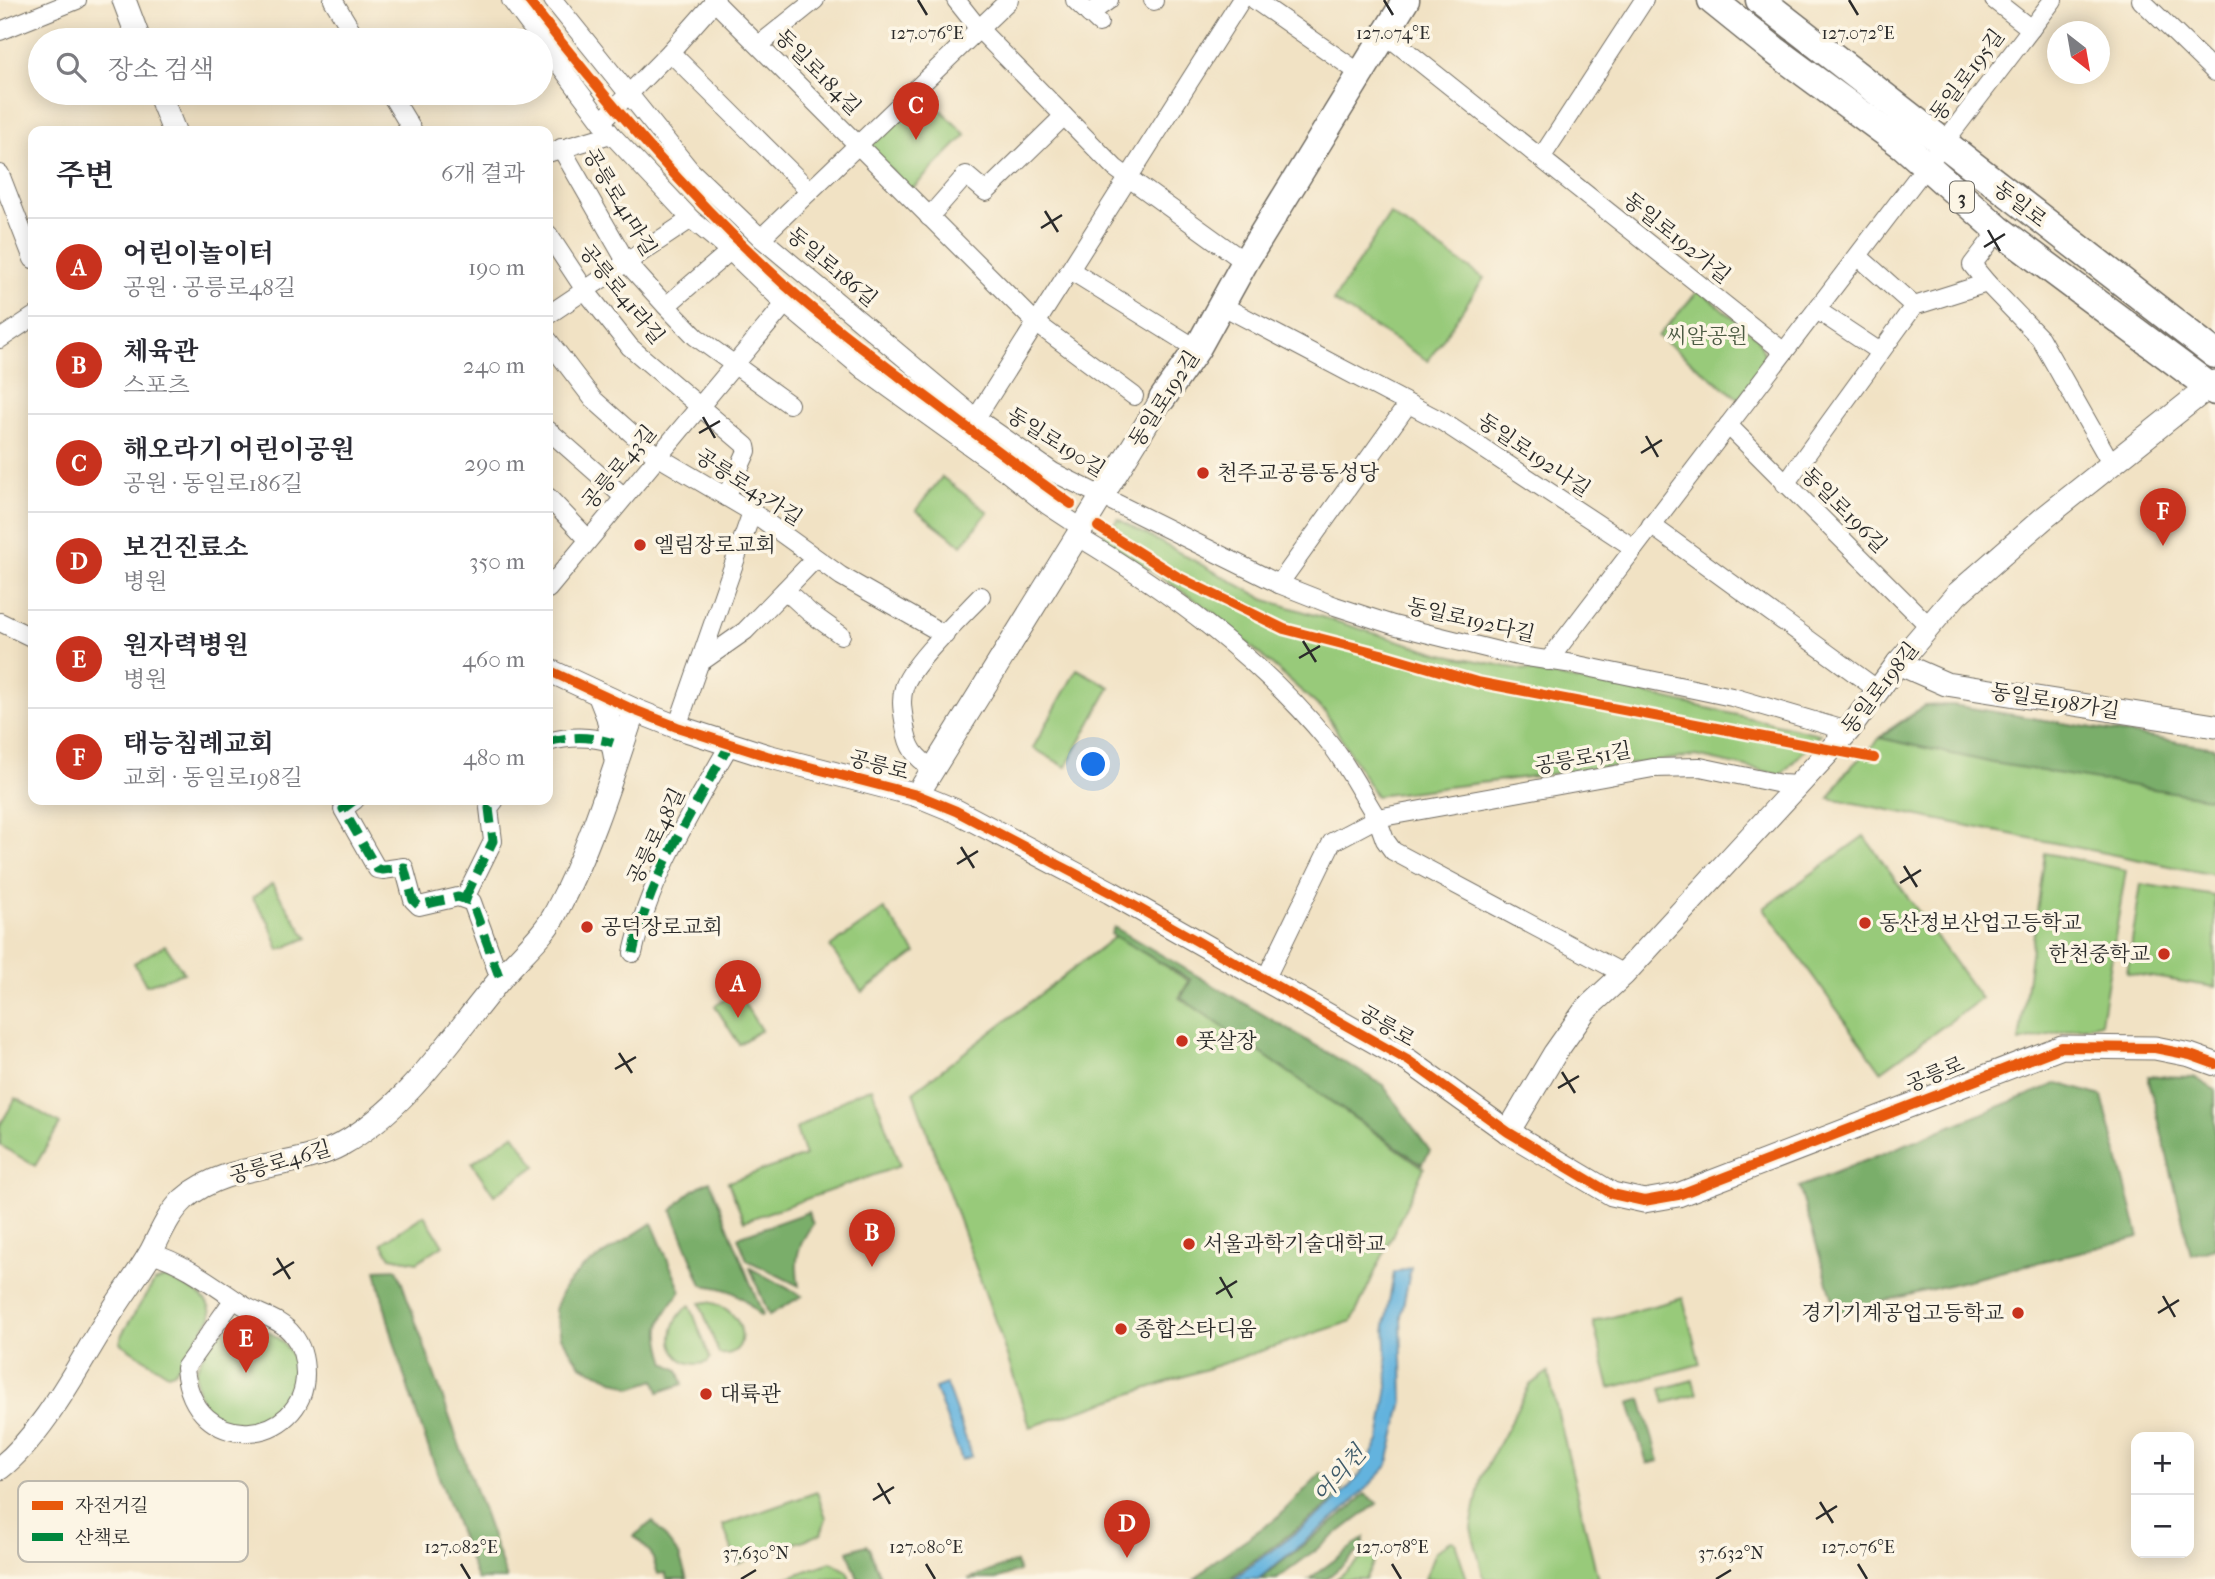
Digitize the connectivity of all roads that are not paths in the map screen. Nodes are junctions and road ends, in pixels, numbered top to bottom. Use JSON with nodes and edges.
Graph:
{"nodes":[{"id":1,"x":76,"y":0,"type":"edge"},
{"id":2,"x":124,"y":0,"type":"edge"},
{"id":3,"x":333,"y":0,"type":"edge"},
{"id":4,"x":512,"y":0,"type":"edge"},
{"id":5,"x":552,"y":0,"type":"edge"},
{"id":6,"x":815,"y":0,"type":"edge"},
{"id":7,"x":956,"y":0,"type":"edge"},
{"id":8,"x":1009,"y":0,"type":"edge"},
{"id":9,"x":1075,"y":0,"type":"edge"},
{"id":10,"x":1110,"y":0,"type":"edge"},
{"id":11,"x":1241,"y":0,"type":"edge"},
{"id":12,"x":1255,"y":0,"type":"edge"},
{"id":13,"x":1406,"y":0,"type":"edge"},
{"id":14,"x":1644,"y":0,"type":"edge"},
{"id":15,"x":1712,"y":0,"type":"edge"},
{"id":16,"x":1759,"y":0,"type":"edge"},
{"id":17,"x":1994,"y":0,"type":"edge"},
{"id":18,"x":2053,"y":0,"type":"edge"},
{"id":19,"x":2141,"y":0,"type":"edge"},
{"id":20,"x":715,"y":1,"type":"edge"},
{"id":21,"x":134,"y":28,"type":"edge"},
{"id":22,"x":350,"y":28,"type":"edge"},
{"id":23,"x":533,"y":28,"type":"edge"},
{"id":24,"x":979,"y":29,"type":"junction"},
{"id":25,"x":2031,"y":30,"type":"junction"},
{"id":26,"x":0,"y":31,"type":"edge"},
{"id":27,"x":1385,"y":34,"type":"junction"},
{"id":28,"x":759,"y":45,"type":"junction"},
{"id":29,"x":670,"y":52,"type":"junction"},
{"id":30,"x":553,"y":55,"type":"edge"},
{"id":31,"x":2215,"y":72,"type":"edge"},
{"id":32,"x":1361,"y":74,"type":"junction"},
{"id":33,"x":628,"y":96,"type":"junction"},
{"id":34,"x":164,"y":105,"type":"edge"},
{"id":35,"x":397,"y":105,"type":"edge"},
{"id":36,"x":1064,"y":116,"type":"junction"},
{"id":37,"x":172,"y":126,"type":"edge"},
{"id":38,"x":410,"y":126,"type":"edge"},
{"id":39,"x":607,"y":127,"type":"junction"},
{"id":40,"x":858,"y":145,"type":"junction"},
{"id":41,"x":554,"y":151,"type":"edge"},
{"id":42,"x":1935,"y":155,"type":"junction"},
{"id":43,"x":1541,"y":158,"type":"junction"},
{"id":44,"x":0,"y":174,"type":"edge"},
{"id":45,"x":1128,"y":178,"type":"junction"},
{"id":46,"x":810,"y":191,"type":"junction"},
{"id":47,"x":929,"y":217,"type":"junction"},
{"id":48,"x":691,"y":219,"type":"junction"},
{"id":49,"x":1999,"y":230,"type":"junction"},
{"id":50,"x":761,"y":238,"type":"junction"},
{"id":51,"x":553,"y":242,"type":"edge"},
{"id":52,"x":28,"y":246,"type":"edge"},
{"id":53,"x":730,"y":251,"type":"junction"},
{"id":54,"x":1858,"y":256,"type":"junction"},
{"id":55,"x":1245,"y":262,"type":"junction"},
{"id":56,"x":627,"y":263,"type":"junction"},
{"id":57,"x":1070,"y":270,"type":"junction"},
{"id":58,"x":1987,"y":283,"type":"junction"},
{"id":59,"x":585,"y":290,"type":"junction"},
{"id":60,"x":785,"y":304,"type":"junction"},
{"id":61,"x":1221,"y":305,"type":"junction"},
{"id":62,"x":666,"y":306,"type":"junction"},
{"id":63,"x":1914,"y":306,"type":"junction"},
{"id":64,"x":1816,"y":310,"type":"junction"},
{"id":65,"x":553,"y":312,"type":"edge"},
{"id":66,"x":28,"y":320,"type":"edge"},
{"id":67,"x":1036,"y":323,"type":"junction"},
{"id":68,"x":0,"y":339,"type":"edge"},
{"id":69,"x":553,"y":347,"type":"edge"},
{"id":70,"x":1197,"y":349,"type":"junction"},
{"id":71,"x":1784,"y":352,"type":"junction"},
{"id":72,"x":1880,"y":352,"type":"junction"},
{"id":73,"x":2215,"y":354,"type":"edge"},
{"id":74,"x":732,"y":366,"type":"junction"},
{"id":75,"x":2213,"y":387,"type":"edge"},
{"id":76,"x":1134,"y":396,"type":"dead end"},
{"id":77,"x":1162,"y":399,"type":"joint"},
{"id":78,"x":789,"y":404,"type":"dead end"},
{"id":79,"x":1408,"y":404,"type":"junction"},
{"id":80,"x":698,"y":406,"type":"junction"},
{"id":81,"x":976,"y":418,"type":"junction"},
{"id":82,"x":1728,"y":425,"type":"junction"},
{"id":83,"x":553,"y":434,"type":"edge"},
{"id":84,"x":657,"y":456,"type":"junction"},
{"id":85,"x":2112,"y":465,"type":"junction"},
{"id":86,"x":1785,"y":484,"type":"junction"},
{"id":87,"x":624,"y":497,"type":"junction"},
{"id":88,"x":726,"y":497,"type":"junction"},
{"id":89,"x":1102,"y":497,"type":"junction"},
{"id":90,"x":553,"y":502,"type":"edge"},
{"id":91,"x":752,"y":512,"type":"junction"},
{"id":92,"x":1651,"y":525,"type":"junction"},
{"id":93,"x":1080,"y":532,"type":"junction"},
{"id":94,"x":589,"y":539,"type":"junction"},
{"id":95,"x":1634,"y":548,"type":"junction"},
{"id":96,"x":815,"y":559,"type":"junction"},
{"id":97,"x":553,"y":583,"type":"edge"},
{"id":98,"x":1279,"y":584,"type":"junction"},
{"id":99,"x":785,"y":590,"type":"junction"},
{"id":100,"x":981,"y":596,"type":"dead end"},
{"id":101,"x":0,"y":622,"type":"edge"},
{"id":102,"x":1928,"y":626,"type":"junction"},
{"id":103,"x":841,"y":635,"type":"dead end"},
{"id":104,"x":945,"y":635,"type":"junction"},
{"id":105,"x":28,"y":636,"type":"edge"},
{"id":106,"x":1549,"y":661,"type":"junction"},
{"id":107,"x":701,"y":662,"type":"junction"},
{"id":108,"x":1898,"y":663,"type":"junction"},
{"id":109,"x":553,"y":672,"type":"edge"},
{"id":110,"x":1878,"y":690,"type":"junction"},
{"id":111,"x":599,"y":694,"type":"junction"},
{"id":112,"x":634,"y":710,"type":"junction"},
{"id":113,"x":2215,"y":726,"type":"edge"},
{"id":114,"x":677,"y":727,"type":"junction"},
{"id":115,"x":1848,"y":731,"type":"junction"},
{"id":116,"x":553,"y":741,"type":"edge"},
{"id":117,"x":730,"y":744,"type":"junction"},
{"id":118,"x":615,"y":757,"type":"junction"},
{"id":119,"x":933,"y":769,"type":"junction"},
{"id":120,"x":1798,"y":785,"type":"junction"},
{"id":121,"x":917,"y":795,"type":"junction"},
{"id":122,"x":348,"y":805,"type":"edge"},
{"id":123,"x":491,"y":805,"type":"edge"},
{"id":124,"x":1377,"y":818,"type":"junction"},
{"id":125,"x":465,"y":898,"type":"junction"},
{"id":126,"x":633,"y":953,"type":"dead end"},
{"id":127,"x":1624,"y":974,"type":"junction"},
{"id":128,"x":500,"y":979,"type":"junction"},
{"id":129,"x":1265,"y":980,"type":"junction"},
{"id":130,"x":2215,"y":1064,"type":"edge"},
{"id":131,"x":1508,"y":1132,"type":"junction"},
{"id":132,"x":150,"y":1253,"type":"junction"},
{"id":133,"x":234,"y":1299,"type":"junction"},
{"id":134,"x":0,"y":1468,"type":"edge"}],
"edges":[{"from":1,"to":26,"type":"street"},
{"from":2,"to":21,"type":"street"},
{"from":3,"to":22,"type":"street"},
{"from":4,"to":23,"type":"street"},
{"from":5,"to":33,"type":"street"},
{"from":6,"to":28,"type":"street"},
{"from":7,"to":24,"type":"street"},
{"from":8,"to":24,"type":"street","name":"동일로186길"},
{"from":9,"to":10,"type":"street"},
{"from":11,"to":45,"type":"street","name":"동일로190길"},
{"from":12,"to":32,"type":"street"},
{"from":13,"to":27,"type":"main road","name":"동일로192길"},
{"from":14,"to":43,"type":"street"},
{"from":15,"to":42,"type":"main road","name":"동일로","number":"3"},
{"from":16,"to":42,"type":"main road","name":"동일로","number":"3"},
{"from":17,"to":25,"type":"street"},
{"from":18,"to":25,"type":"street","name":"동일로195길"},
{"from":19,"to":31,"type":"street"},
{"from":20,"to":28,"type":"street","name":"동일로184길"},
{"from":20,"to":29,"type":"street","name":"동일로184길"},
{"from":24,"to":36,"type":"street"},
{"from":24,"to":40,"type":"street","name":"동일로186길"},
{"from":25,"to":42,"type":"street","name":"동일로195길"},
{"from":27,"to":32,"type":"main road","name":"동일로192길"},
{"from":27,"to":43,"type":"street","name":"동일로192가길"},
{"from":28,"to":40,"type":"street","name":"동일로184길"},
{"from":29,"to":33,"type":"street","name":"동일로184길"},
{"from":29,"to":46,"type":"street"},
{"from":30,"to":39,"type":"street"},
{"from":32,"to":55,"type":"main road","name":"동일로192길"},
{"from":33,"to":39,"type":"street","name":"동일로184길"},
{"from":33,"to":50,"type":"street"},
{"from":34,"to":37,"type":"street"},
{"from":35,"to":38,"type":"street"},
{"from":36,"to":45,"type":"street"},
{"from":36,"to":47,"type":"street"},
{"from":39,"to":41,"type":"street"},
{"from":39,"to":48,"type":"street"},
{"from":40,"to":46,"type":"street","name":"동일로186길"},
{"from":40,"to":47,"type":"street"},
{"from":41,"to":56,"type":"street","name":"공릉로41마길"},
{"from":42,"to":49,"type":"main road","name":"동일로","number":"3"},
{"from":42,"to":54,"type":"street"},
{"from":42,"to":73,"type":"main road","name":"동일로","number":"3"},
{"from":43,"to":71,"type":"street","name":"동일로192가길"},
{"from":44,"to":52,"type":"street"},
{"from":45,"to":55,"type":"street"},
{"from":45,"to":57,"type":"street","name":"동일로190길"},
{"from":46,"to":50,"type":"street","name":"동일로186길"},
{"from":47,"to":67,"type":"street"},
{"from":48,"to":53,"type":"street"},
{"from":48,"to":56,"type":"street"},
{"from":49,"to":58,"type":"street","name":"동일로"},
{"from":49,"to":75,"type":"main road","name":"동일로","number":"3"},
{"from":50,"to":81,"type":"street","name":"동일로186길"},
{"from":51,"to":59,"type":"street","name":"공릉로41라길"},
{"from":53,"to":60,"type":"street"},
{"from":53,"to":62,"type":"street"},
{"from":54,"to":63,"type":"street"},
{"from":54,"to":64,"type":"street"},
{"from":55,"to":61,"type":"main road","name":"동일로192길"},
{"from":56,"to":59,"type":"street"},
{"from":56,"to":62,"type":"street","name":"공릉로41마길"},
{"from":57,"to":67,"type":"street","name":"동일로190길"},
{"from":57,"to":70,"type":"street"},
{"from":58,"to":63,"type":"street"},
{"from":58,"to":85,"type":"street","name":"동일로"},
{"from":59,"to":65,"type":"street"},
{"from":59,"to":80,"type":"street","name":"공릉로41라길"},
{"from":60,"to":74,"type":"street","name":"공릉로43길"},
{"from":60,"to":93,"type":"street"},
{"from":61,"to":70,"type":"main road","name":"동일로192길"},
{"from":61,"to":79,"type":"street","name":"동일로192나길"},
{"from":62,"to":74,"type":"street","name":"공릉로41마길"},
{"from":63,"to":72,"type":"street"},
{"from":64,"to":71,"type":"street"},
{"from":64,"to":72,"type":"street"},
{"from":66,"to":68,"type":"street"},
{"from":67,"to":76,"type":"street"},
{"from":67,"to":81,"type":"street","name":"동일로190길"},
{"from":69,"to":84,"type":"street","name":"공릉로43가길"},
{"from":70,"to":77,"type":"main road","name":"동일로192길"},
{"from":71,"to":82,"type":"street"},
{"from":72,"to":86,"type":"street"},
{"from":74,"to":78,"type":"street"},
{"from":74,"to":80,"type":"street","name":"공릉로43길"},
{"from":75,"to":85,"type":"street","name":"동일로198길"},
{"from":77,"to":89,"type":"street","name":"동일로192길"},
{"from":79,"to":95,"type":"street","name":"동일로192나길"},
{"from":79,"to":98,"type":"street"},
{"from":80,"to":84,"type":"street","name":"공릉로43길"},
{"from":80,"to":88,"type":"street"},
{"from":81,"to":89,"type":"street","name":"동일로190길"},
{"from":82,"to":86,"type":"street","name":"동일로196길"},
{"from":82,"to":92,"type":"street"},
{"from":83,"to":87,"type":"street"},
{"from":84,"to":87,"type":"street","name":"공릉로43길"},
{"from":84,"to":88,"type":"street","name":"공릉로43가길"},
{"from":85,"to":102,"type":"street","name":"동일로198길"},
{"from":86,"to":102,"type":"street","name":"동일로196길"},
{"from":87,"to":94,"type":"street","name":"공릉로43길"},
{"from":88,"to":91,"type":"street","name":"공릉로43가길"},
{"from":89,"to":93,"type":"street","name":"동일로192길"},
{"from":89,"to":98,"type":"street","name":"동일로192다길"},
{"from":90,"to":94,"type":"street"},
{"from":91,"to":96,"type":"street","name":"공릉로43가길"},
{"from":91,"to":107,"type":"street"},
{"from":92,"to":95,"type":"street"},
{"from":92,"to":110,"type":"street"},
{"from":93,"to":119,"type":"street","name":"동일로192길"},
{"from":93,"to":124,"type":"street"},
{"from":94,"to":97,"type":"street","name":"공릉로43길"},
{"from":95,"to":106,"type":"street"},
{"from":96,"to":99,"type":"street"},
{"from":96,"to":104,"type":"street","name":"공릉로43가길"},
{"from":98,"to":106,"type":"street","name":"동일로192다길"},
{"from":99,"to":103,"type":"street"},
{"from":99,"to":107,"type":"street"},
{"from":100,"to":104,"type":"street"},
{"from":101,"to":105,"type":"street"},
{"from":102,"to":108,"type":"street","name":"동일로198길"},
{"from":104,"to":119,"type":"street"},
{"from":106,"to":115,"type":"street","name":"동일로192다길"},
{"from":107,"to":114,"type":"street"},
{"from":108,"to":110,"type":"street","name":"동일로198길"},
{"from":108,"to":113,"type":"street","name":"동일로198가길"},
{"from":109,"to":111,"type":"street","name":"공릉로"},
{"from":110,"to":115,"type":"street","name":"동일로198길"},
{"from":111,"to":112,"type":"street","name":"공릉로"},
{"from":111,"to":118,"type":"street"},
{"from":112,"to":114,"type":"street","name":"공릉로"},
{"from":112,"to":118,"type":"street","name":"공릉로46길"},
{"from":114,"to":117,"type":"street","name":"공릉로"},
{"from":115,"to":120,"type":"street","name":"동일로198길"},
{"from":116,"to":118,"type":"street"},
{"from":117,"to":121,"type":"street","name":"공릉로"},
{"from":117,"to":126,"type":"street","name":"공릉로48길"},
{"from":118,"to":128,"type":"street","name":"공릉로46길"},
{"from":119,"to":121,"type":"street","name":"동일로192길"},
{"from":120,"to":124,"type":"street","name":"공릉로51길"},
{"from":120,"to":127,"type":"street","name":"동일로198길"},
{"from":121,"to":129,"type":"street","name":"공릉로"},
{"from":122,"to":125,"type":"street"},
{"from":123,"to":125,"type":"street"},
{"from":124,"to":127,"type":"street"},
{"from":124,"to":129,"type":"street","name":"공릉로51길"},
{"from":125,"to":128,"type":"street"},
{"from":127,"to":131,"type":"street","name":"동일로198길"},
{"from":128,"to":132,"type":"street","name":"공릉로46길"},
{"from":129,"to":131,"type":"street","name":"공릉로"},
{"from":130,"to":131,"type":"street","name":"공릉로"},
{"from":132,"to":133,"type":"street"},
{"from":132,"to":134,"type":"street","name":"공릉로46길"},
{"from":133,"to":133,"type":"street"}]}
